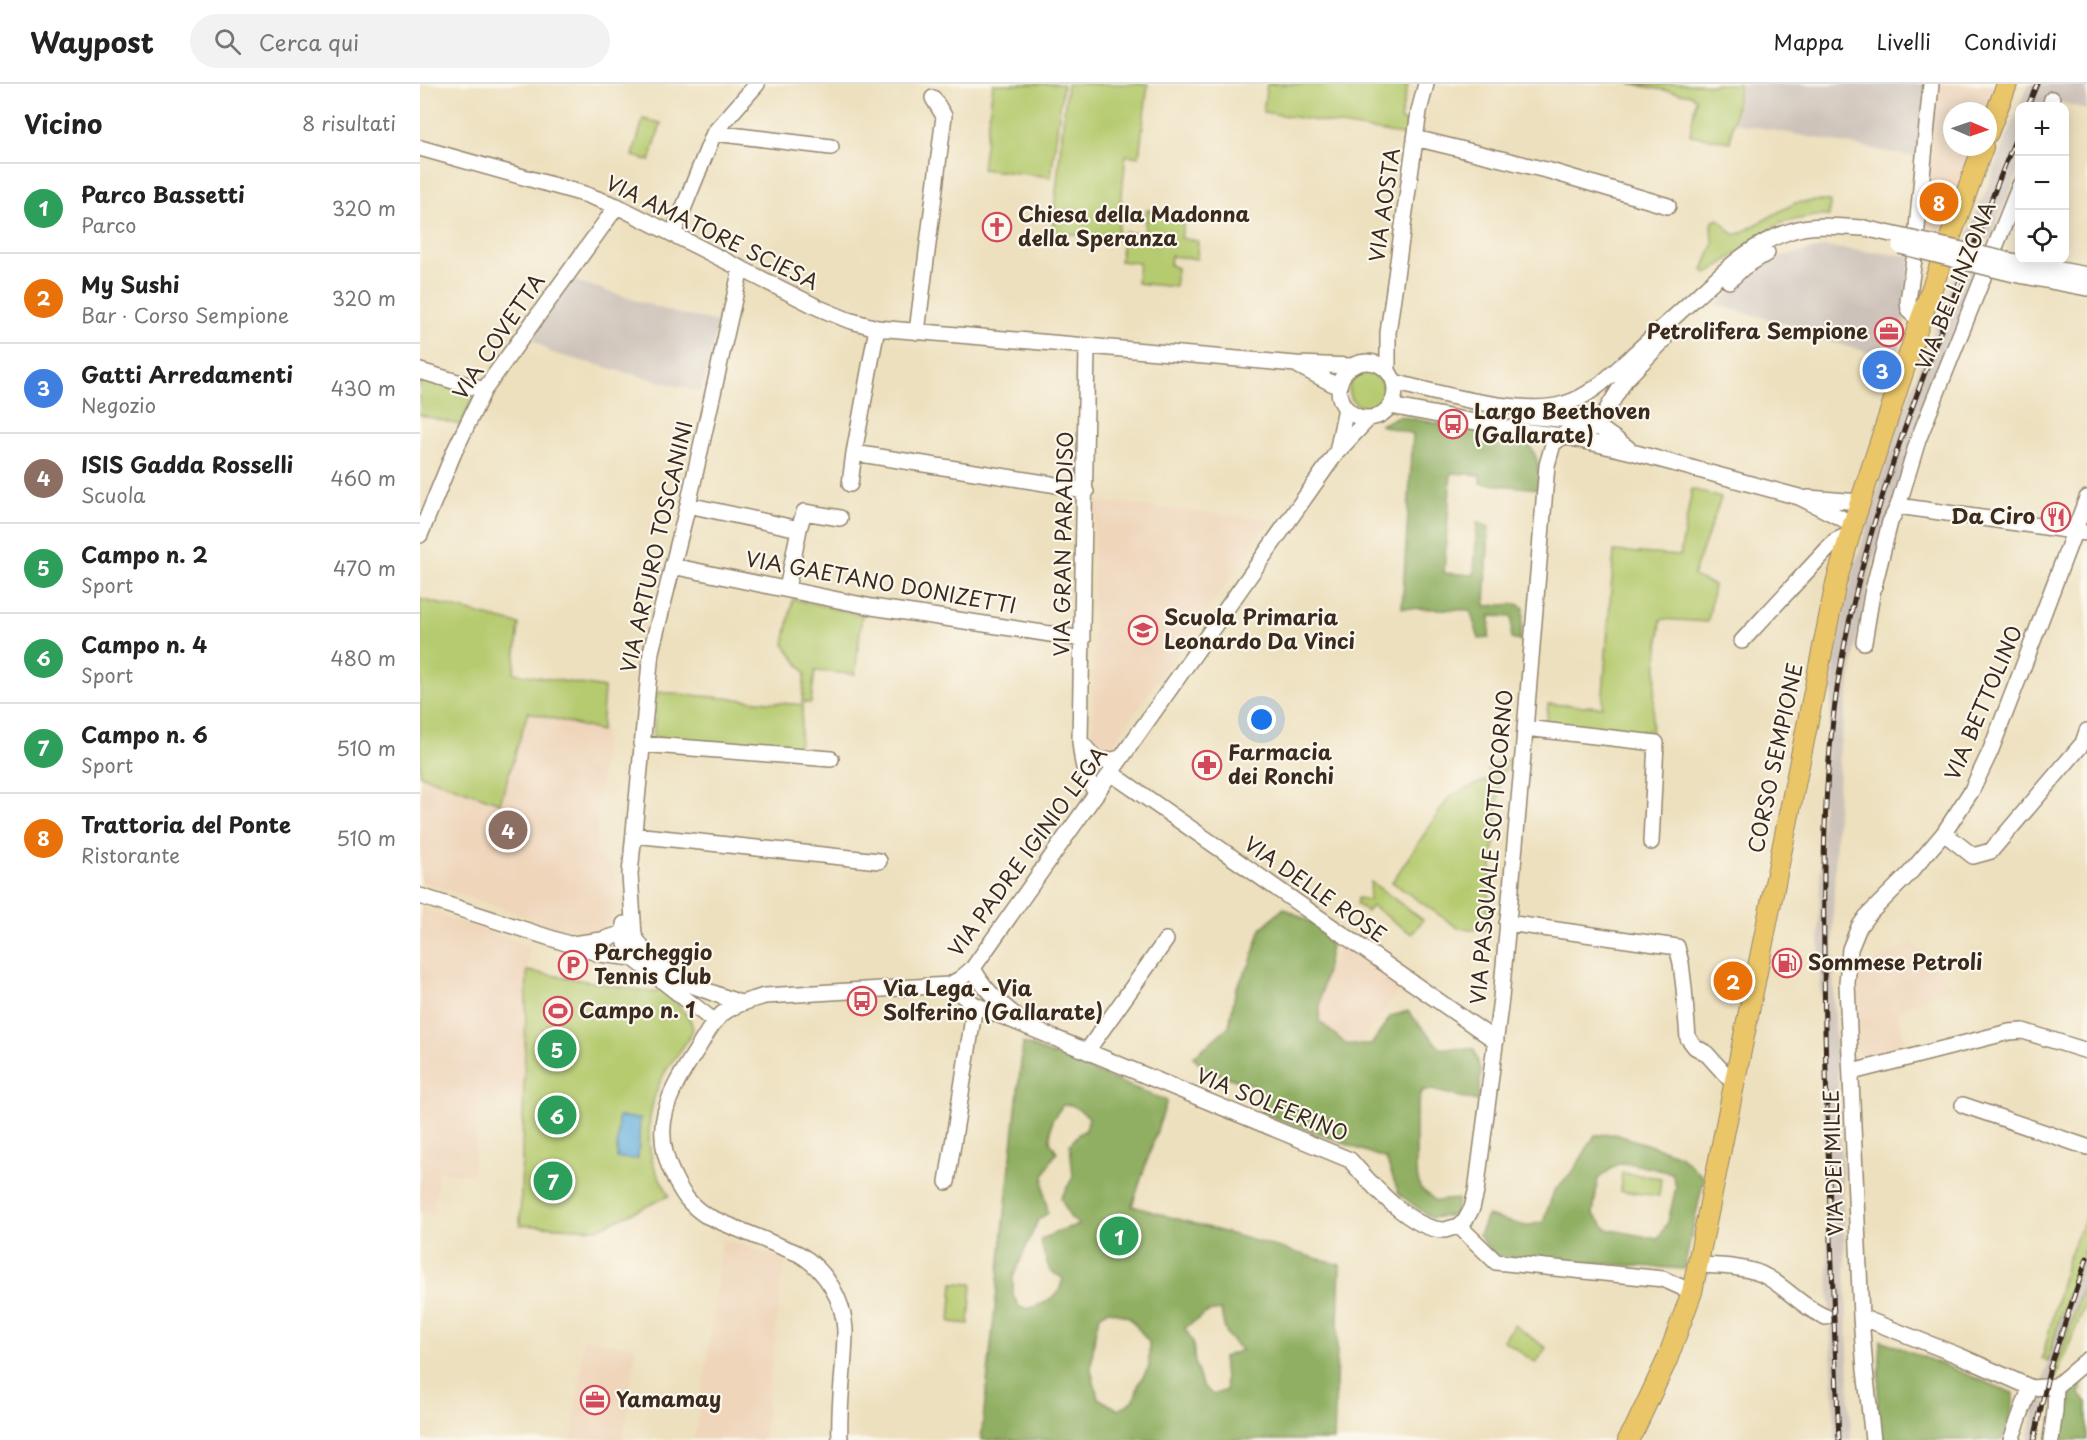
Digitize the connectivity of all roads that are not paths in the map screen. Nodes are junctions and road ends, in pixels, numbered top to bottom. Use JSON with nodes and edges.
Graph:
{"nodes":[{"id":1,"x":757,"y":84,"type":"edge"},
{"id":2,"x":1426,"y":84,"type":"edge"},
{"id":3,"x":1931,"y":84,"type":"edge"},
{"id":4,"x":2007,"y":84,"type":"edge"},
{"id":5,"x":933,"y":98,"type":"dead end"},
{"id":6,"x":1997,"y":110,"type":"edge"},
{"id":7,"x":714,"y":133,"type":"junction"},
{"id":8,"x":1415,"y":138,"type":"junction"},
{"id":9,"x":831,"y":147,"type":"dead end"},
{"id":10,"x":420,"y":148,"type":"edge"},
{"id":11,"x":1980,"y":156,"type":"edge"},
{"id":12,"x":2015,"y":195,"type":"edge"},
{"id":13,"x":617,"y":206,"type":"junction"},
{"id":14,"x":1668,"y":206,"type":"dead end"},
{"id":15,"x":1863,"y":232,"type":"junction"},
{"id":16,"x":673,"y":234,"type":"junction"},
{"id":17,"x":741,"y":268,"type":"junction"},
{"id":18,"x":2015,"y":268,"type":"junction"},
{"id":19,"x":2087,"y":275,"type":"edge"},
{"id":20,"x":2087,"y":288,"type":"edge"},
{"id":21,"x":1920,"y":321,"type":"junction"},
{"id":22,"x":877,"y":327,"type":"junction"},
{"id":23,"x":917,"y":332,"type":"junction"},
{"id":24,"x":1388,"y":333,"type":"junction"},
{"id":25,"x":1088,"y":346,"type":"junction"},
{"id":26,"x":1296,"y":364,"type":"junction"},
{"id":27,"x":1360,"y":364,"type":"junction"},
{"id":28,"x":420,"y":371,"type":"edge"},
{"id":29,"x":1391,"y":377,"type":"junction"},
{"id":30,"x":1339,"y":387,"type":"junction"},
{"id":31,"x":484,"y":390,"type":"junction"},
{"id":32,"x":1585,"y":396,"type":"junction"},
{"id":33,"x":1468,"y":400,"type":"junction"},
{"id":34,"x":1390,"y":406,"type":"junction"},
{"id":35,"x":1346,"y":408,"type":"junction"},
{"id":36,"x":1607,"y":409,"type":"junction"},
{"id":37,"x":1369,"y":418,"type":"junction"},
{"id":38,"x":1475,"y":423,"type":"junction"},
{"id":39,"x":1597,"y":426,"type":"junction"},
{"id":40,"x":1529,"y":432,"type":"junction"},
{"id":41,"x":1563,"y":436,"type":"junction"},
{"id":42,"x":1614,"y":437,"type":"junction"},
{"id":43,"x":1337,"y":452,"type":"junction"},
{"id":44,"x":1632,"y":452,"type":"junction"},
{"id":45,"x":854,"y":453,"type":"junction"},
{"id":46,"x":1547,"y":465,"type":"junction"},
{"id":47,"x":850,"y":484,"type":"dead end"},
{"id":48,"x":1086,"y":492,"type":"junction"},
{"id":49,"x":1799,"y":497,"type":"junction"},
{"id":50,"x":2087,"y":498,"type":"edge"},
{"id":51,"x":1860,"y":502,"type":"junction"},
{"id":52,"x":688,"y":505,"type":"junction"},
{"id":53,"x":1898,"y":506,"type":"junction"},
{"id":54,"x":423,"y":518,"type":"edge"},
{"id":55,"x":840,"y":518,"type":"dead end"},
{"id":56,"x":799,"y":529,"type":"junction"},
{"id":57,"x":1852,"y":529,"type":"junction"},
{"id":58,"x":2081,"y":532,"type":"edge"},
{"id":59,"x":420,"y":535,"type":"edge"},
{"id":60,"x":672,"y":566,"type":"junction"},
{"id":61,"x":787,"y":589,"type":"junction"},
{"id":62,"x":1083,"y":639,"type":"junction"},
{"id":63,"x":1742,"y":641,"type":"dead end"},
{"id":64,"x":1864,"y":642,"type":"dead end"},
{"id":65,"x":1525,"y":728,"type":"junction"},
{"id":66,"x":2087,"y":731,"type":"edge"},
{"id":67,"x":1080,"y":741,"type":"junction"},
{"id":68,"x":641,"y":744,"type":"junction"},
{"id":69,"x":1122,"y":757,"type":"junction"},
{"id":70,"x":831,"y":759,"type":"dead end"},
{"id":71,"x":1111,"y":773,"type":"junction"},
{"id":72,"x":1097,"y":793,"type":"junction"},
{"id":73,"x":1944,"y":833,"type":"junction"},
{"id":74,"x":634,"y":835,"type":"junction"},
{"id":75,"x":1651,"y":842,"type":"dead end"},
{"id":76,"x":879,"y":861,"type":"dead end"},
{"id":77,"x":420,"y":896,"type":"edge"},
{"id":78,"x":1507,"y":923,"type":"junction"},
{"id":79,"x":630,"y":935,"type":"junction"},
{"id":80,"x":1166,"y":940,"type":"dead end"},
{"id":81,"x":567,"y":944,"type":"junction"},
{"id":82,"x":614,"y":957,"type":"junction"},
{"id":83,"x":633,"y":958,"type":"junction"},
{"id":84,"x":973,"y":968,"type":"junction"},
{"id":85,"x":949,"y":985,"type":"junction"},
{"id":86,"x":740,"y":1003,"type":"junction"},
{"id":87,"x":975,"y":1005,"type":"junction"},
{"id":88,"x":715,"y":1022,"type":"junction"},
{"id":89,"x":1031,"y":1028,"type":"junction"},
{"id":90,"x":1496,"y":1041,"type":"junction"},
{"id":91,"x":1087,"y":1051,"type":"junction"},
{"id":92,"x":2087,"y":1051,"type":"edge"},
{"id":93,"x":1852,"y":1072,"type":"junction"},
{"id":94,"x":1734,"y":1084,"type":"junction"},
{"id":95,"x":1963,"y":1105,"type":"dead end"},
{"id":96,"x":2087,"y":1147,"type":"edge"},
{"id":97,"x":947,"y":1182,"type":"dead end"},
{"id":98,"x":1459,"y":1226,"type":"junction"},
{"id":99,"x":1697,"y":1265,"type":"junction"},
{"id":100,"x":1692,"y":1292,"type":"junction"},
{"id":101,"x":1826,"y":1317,"type":"dead end"},
{"id":102,"x":1861,"y":1317,"type":"junction"},
{"id":103,"x":2087,"y":1360,"type":"edge"},
{"id":104,"x":2028,"y":1387,"type":"junction"},
{"id":105,"x":2050,"y":1387,"type":"junction"},
{"id":106,"x":1654,"y":1388,"type":"junction"},
{"id":107,"x":838,"y":1418,"type":"junction"},
{"id":108,"x":1634,"y":1436,"type":"edge"},
{"id":109,"x":1872,"y":1437,"type":"edge"},
{"id":110,"x":832,"y":1440,"type":"edge"},
{"id":111,"x":840,"y":1440,"type":"edge"},
{"id":112,"x":1612,"y":1440,"type":"edge"},
{"id":113,"x":2011,"y":1440,"type":"edge"},
{"id":114,"x":2051,"y":1440,"type":"edge"}],
"edges":[{"from":1,"to":7,"type":"street"},
{"from":2,"to":8,"type":"street","name":"VIA AOSTA"},
{"from":3,"to":21,"type":"street"},
{"from":4,"to":6,"type":"main road"},
{"from":5,"to":23,"type":"street"},
{"from":7,"to":9,"type":"street"},
{"from":7,"to":16,"type":"street"},
{"from":8,"to":14,"type":"street"},
{"from":8,"to":24,"type":"street","name":"VIA AOSTA"},
{"from":10,"to":13,"type":"street","name":"VIA AMATORE SCIESA"},
{"from":11,"to":21,"type":"main road","name":"CORSO SEMPIONE"},
{"from":12,"to":53,"type":"street","name":"VIA BELLINZONA"},
{"from":13,"to":16,"type":"street","name":"VIA AMATORE SCIESA"},
{"from":13,"to":31,"type":"street","name":"VIA COVETTA"},
{"from":15,"to":18,"type":"street","bridge":true},
{"from":15,"to":32,"type":"street"},
{"from":15,"to":36,"type":"street"},
{"from":16,"to":17,"type":"street","name":"VIA AMATORE SCIESA"},
{"from":17,"to":22,"type":"street","name":"VIA AMATORE SCIESA"},
{"from":17,"to":52,"type":"street","name":"VIA ARTURO TOSCANINI"},
{"from":18,"to":19,"type":"street"},
{"from":18,"to":20,"type":"street"},
{"from":21,"to":51,"type":"main road","name":"CORSO SEMPIONE"},
{"from":22,"to":23,"type":"street","name":"VIA AMATORE SCIESA"},
{"from":22,"to":45,"type":"street"},
{"from":23,"to":25,"type":"street","name":"VIA AMATORE SCIESA"},
{"from":24,"to":27,"type":"street","name":"VIA AOSTA"},
{"from":24,"to":29,"type":"street","name":"VIA AOSTA"},
{"from":25,"to":26,"type":"street","name":"VIA AMATORE SCIESA"},
{"from":25,"to":48,"type":"street","name":"VIA GRAN PARADISO"},
{"from":26,"to":27,"type":"street","name":"VIA AMATORE SCIESA"},
{"from":26,"to":30,"type":"street","name":"VIA AMATORE SCIESA"},
{"from":27,"to":29,"type":"street"},
{"from":27,"to":30,"type":"street"},
{"from":28,"to":31,"type":"street"},
{"from":29,"to":33,"type":"street"},
{"from":29,"to":34,"type":"street"},
{"from":30,"to":35,"type":"street"},
{"from":31,"to":54,"type":"street","name":"VIA COVETTA"},
{"from":32,"to":33,"type":"street"},
{"from":32,"to":36,"type":"street"},
{"from":33,"to":39,"type":"street"},
{"from":34,"to":37,"type":"street"},
{"from":34,"to":38,"type":"street"},
{"from":35,"to":37,"type":"street"},
{"from":35,"to":43,"type":"street","name":"VIA PADRE IGINIO LEGA"},
{"from":36,"to":39,"type":"street"},
{"from":36,"to":42,"type":"street"},
{"from":37,"to":43,"type":"street","name":"VIA PADRE IGINIO LEGA"},
{"from":38,"to":39,"type":"street"},
{"from":38,"to":40,"type":"street"},
{"from":39,"to":42,"type":"street"},
{"from":40,"to":41,"type":"street"},
{"from":40,"to":46,"type":"street"},
{"from":41,"to":44,"type":"street"},
{"from":41,"to":46,"type":"street","name":"VIA PASQUALE SOTTOCORNO"},
{"from":42,"to":44,"type":"street"},
{"from":43,"to":69,"type":"street","name":"VIA PADRE IGINIO LEGA"},
{"from":44,"to":49,"type":"street"},
{"from":45,"to":47,"type":"street"},
{"from":45,"to":48,"type":"street"},
{"from":46,"to":65,"type":"street","name":"VIA PASQUALE SOTTOCORNO"},
{"from":48,"to":62,"type":"street","name":"VIA GRAN PARADISO"},
{"from":49,"to":51,"type":"street"},
{"from":49,"to":57,"type":"street"},
{"from":50,"to":58,"type":"street","name":"VIA BETTOLINO"},
{"from":51,"to":57,"type":"main road","name":"CORSO SEMPIONE"},
{"from":52,"to":56,"type":"street"},
{"from":52,"to":60,"type":"street","name":"VIA ARTURO TOSCANINI"},
{"from":53,"to":58,"type":"street"},
{"from":53,"to":64,"type":"street","name":"VIA BELLINZONA"},
{"from":54,"to":59,"type":"street","name":"VIA COVETTA"},
{"from":55,"to":56,"type":"street"},
{"from":56,"to":61,"type":"street"},
{"from":57,"to":63,"type":"street"},
{"from":57,"to":94,"type":"main road","name":"CORSO SEMPIONE"},
{"from":58,"to":73,"type":"street","name":"VIA BETTOLINO"},
{"from":60,"to":61,"type":"street","name":"VIA GAETANO DONIZETTI"},
{"from":60,"to":68,"type":"street","name":"VIA ARTURO TOSCANINI"},
{"from":61,"to":62,"type":"street","name":"VIA GAETANO DONIZETTI"},
{"from":62,"to":67,"type":"street","name":"VIA GRAN PARADISO"},
{"from":65,"to":75,"type":"street"},
{"from":65,"to":78,"type":"street","name":"VIA PASQUALE SOTTOCORNO"},
{"from":66,"to":73,"type":"street"},
{"from":67,"to":69,"type":"street"},
{"from":67,"to":72,"type":"street","name":"VIA GRAN PARADISO"},
{"from":68,"to":70,"type":"street"},
{"from":68,"to":74,"type":"street","name":"VIA ARTURO TOSCANINI"},
{"from":69,"to":71,"type":"street","name":"VIA PADRE IGINIO LEGA"},
{"from":71,"to":72,"type":"street","name":"VIA PADRE IGINIO LEGA"},
{"from":71,"to":90,"type":"street","name":"VIA DELLE ROSE"},
{"from":72,"to":84,"type":"street","name":"VIA PADRE IGINIO LEGA"},
{"from":73,"to":93,"type":"street","name":"VIA BETTOLINO"},
{"from":74,"to":76,"type":"street"},
{"from":74,"to":79,"type":"street","name":"VIA ARTURO TOSCANINI"},
{"from":77,"to":81,"type":"street"},
{"from":78,"to":90,"type":"street","name":"VIA PASQUALE SOTTOCORNO"},
{"from":78,"to":94,"type":"street"},
{"from":79,"to":81,"type":"street"},
{"from":79,"to":82,"type":"street"},
{"from":79,"to":83,"type":"street"},
{"from":79,"to":86,"type":"street"},
{"from":80,"to":91,"type":"street"},
{"from":81,"to":82,"type":"street"},
{"from":82,"to":83,"type":"street"},
{"from":83,"to":88,"type":"street"},
{"from":84,"to":85,"type":"street","name":"VIA PADRE IGINIO LEGA"},
{"from":84,"to":89,"type":"street","name":"VIA SOLFERINO"},
{"from":85,"to":86,"type":"street","name":"VIA PADRE IGINIO LEGA"},
{"from":85,"to":87,"type":"street","name":"VIA SOLFERINO"},
{"from":86,"to":88,"type":"street","name":"VIA PADRE IGINIO LEGA"},
{"from":87,"to":89,"type":"street","name":"VIA SOLFERINO"},
{"from":87,"to":97,"type":"street"},
{"from":88,"to":107,"type":"street","name":"VIA PADRE IGINIO LEGA"},
{"from":89,"to":91,"type":"street","name":"VIA SOLFERINO"},
{"from":90,"to":98,"type":"street","name":"VIA PASQUALE SOTTOCORNO"},
{"from":91,"to":98,"type":"street","name":"VIA SOLFERINO"},
{"from":92,"to":93,"type":"street","name":"VIA DEI MILLE"},
{"from":93,"to":102,"type":"street","name":"VIA DEI MILLE"},
{"from":94,"to":99,"type":"main road","name":"CORSO SEMPIONE"},
{"from":95,"to":96,"type":"street"},
{"from":98,"to":100,"type":"street"},
{"from":99,"to":100,"type":"main road","name":"CORSO SEMPIONE"},
{"from":99,"to":101,"type":"street"},
{"from":100,"to":106,"type":"main road","name":"CORSO SEMPIONE"},
{"from":102,"to":104,"type":"street"},
{"from":102,"to":109,"type":"street","name":"VIA DEI MILLE"},
{"from":103,"to":105,"type":"street"},
{"from":104,"to":105,"type":"street"},
{"from":104,"to":113,"type":"street"},
{"from":105,"to":114,"type":"street"},
{"from":106,"to":108,"type":"main road","name":"CORSO SEMPIONE"},
{"from":106,"to":112,"type":"main road","name":"CORSO SEMPIONE"},
{"from":107,"to":110,"type":"street","name":"VIA PADRE IGINIO LEGA"},
{"from":107,"to":111,"type":"street","name":"VIA PADRE IGINIO LEGA"}]}
